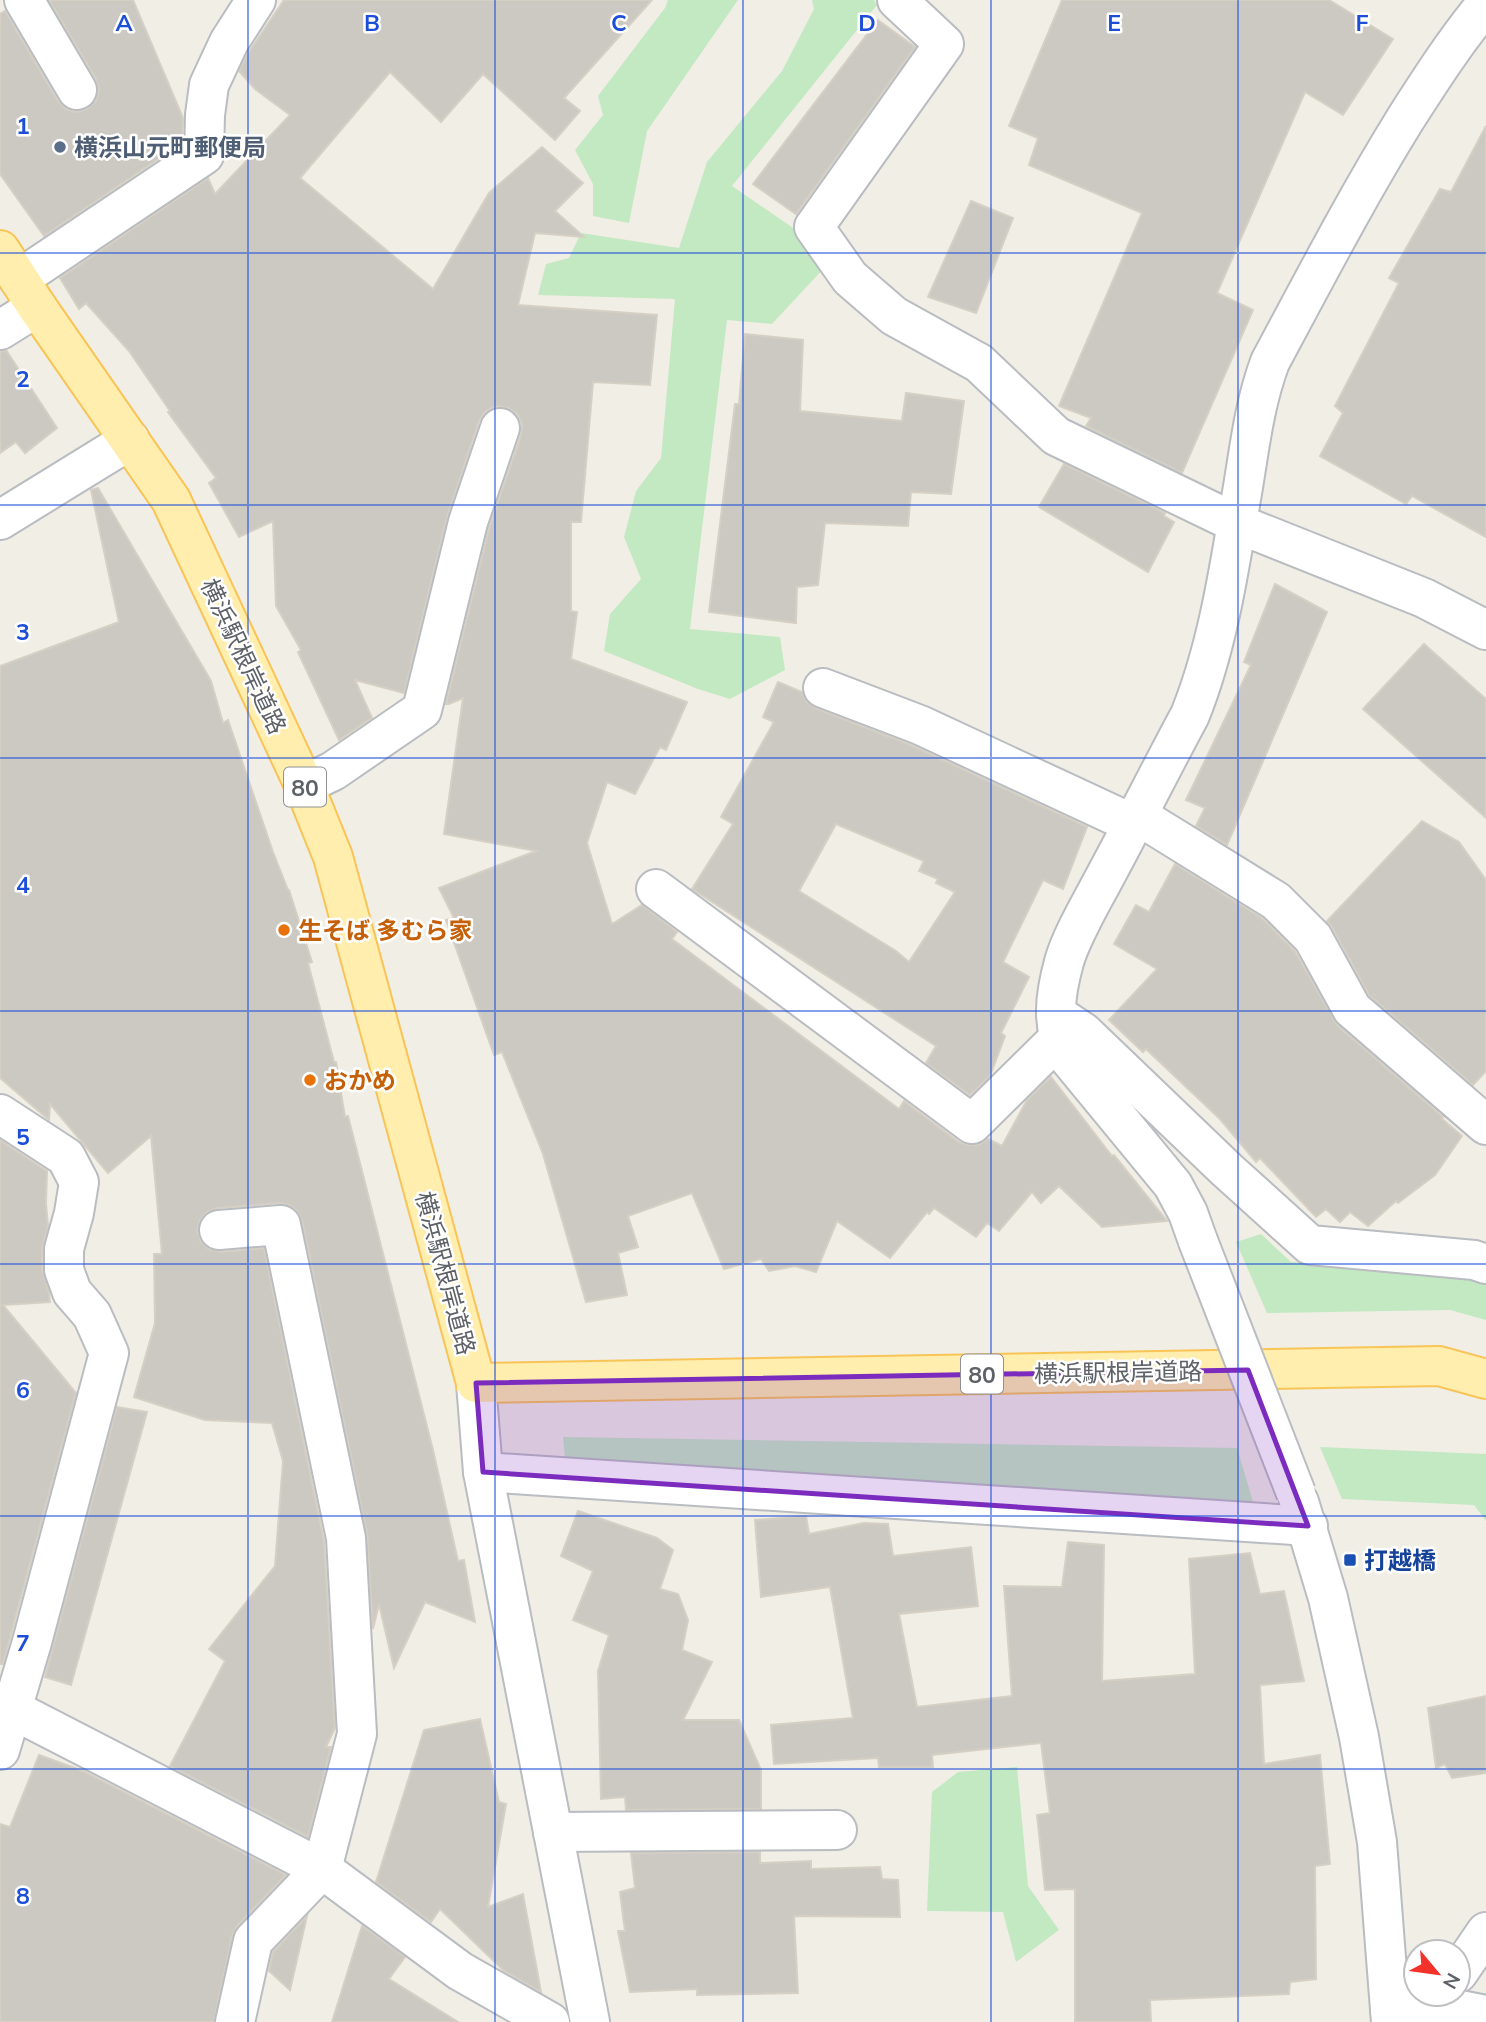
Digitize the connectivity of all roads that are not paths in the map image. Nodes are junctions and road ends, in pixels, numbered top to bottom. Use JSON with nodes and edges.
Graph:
{"nodes":[{"id":1,"x":24,"y":0,"type":"edge"},
{"id":2,"x":256,"y":0,"type":"edge"},
{"id":3,"x":897,"y":0,"type":"edge"},
{"id":4,"x":1486,"y":4,"type":"edge"},
{"id":5,"x":77,"y":90,"type":"dead end"},
{"id":6,"x":19,"y":279,"type":"edge"},
{"id":7,"x":0,"y":330,"type":"edge"},
{"id":8,"x":500,"y":428,"type":"dead end"},
{"id":9,"x":131,"y":440,"type":"junction"},
{"id":10,"x":0,"y":520,"type":"edge"},
{"id":11,"x":1236,"y":523,"type":"junction"},
{"id":12,"x":1486,"y":630,"type":"edge"},
{"id":13,"x":823,"y":688,"type":"dead end"},
{"id":14,"x":304,"y":785,"type":"junction"},
{"id":15,"x":1135,"y":819,"type":"junction"},
{"id":16,"x":656,"y":889,"type":"dead end"},
{"id":17,"x":1057,"y":1026,"type":"junction"},
{"id":18,"x":0,"y":1114,"type":"edge"},
{"id":19,"x":1486,"y":1125,"type":"edge"},
{"id":20,"x":219,"y":1230,"type":"dead end"},
{"id":21,"x":1486,"y":1264,"type":"edge"},
{"id":22,"x":1486,"y":1379,"type":"edge"},
{"id":23,"x":476,"y":1383,"type":"junction"},
{"id":24,"x":483,"y":1472,"type":"junction"},
{"id":25,"x":1302,"y":1510,"type":"junction"},
{"id":26,"x":6,"y":1707,"type":"edge"},
{"id":27,"x":0,"y":1750,"type":"edge"},
{"id":28,"x":837,"y":1830,"type":"dead end"},
{"id":29,"x":553,"y":1832,"type":"junction"},
{"id":30,"x":322,"y":1869,"type":"junction"},
{"id":31,"x":1486,"y":1932,"type":"edge"},
{"id":32,"x":1472,"y":1952,"type":"edge"},
{"id":33,"x":1414,"y":2008,"type":"edge"},
{"id":34,"x":1464,"y":2008,"type":"edge"},
{"id":35,"x":1486,"y":2015,"type":"edge"},
{"id":36,"x":1390,"y":2016,"type":"edge"},
{"id":37,"x":234,"y":2022,"type":"edge"},
{"id":38,"x":550,"y":2022,"type":"edge"},
{"id":39,"x":590,"y":2022,"type":"edge"}],
"edges":[{"from":1,"to":5,"type":"street"},
{"from":2,"to":6,"type":"street"},
{"from":3,"to":11,"type":"street"},
{"from":4,"to":11,"type":"street"},
{"from":6,"to":7,"type":"street"},
{"from":6,"to":9,"type":"main road","name":"横浜駅根岸道路","number":"80"},
{"from":8,"to":14,"type":"street"},
{"from":9,"to":10,"type":"street"},
{"from":9,"to":14,"type":"main road","name":"横浜駅根岸道路","number":"80"},
{"from":11,"to":12,"type":"street"},
{"from":11,"to":15,"type":"street"},
{"from":13,"to":15,"type":"street"},
{"from":14,"to":23,"type":"main road","name":"横浜駅根岸道路","number":"80"},
{"from":15,"to":17,"type":"street"},
{"from":15,"to":19,"type":"street"},
{"from":16,"to":17,"type":"street"},
{"from":17,"to":21,"type":"street"},
{"from":17,"to":25,"type":"street","bridge":true},
{"from":18,"to":26,"type":"street"},
{"from":20,"to":30,"type":"street"},
{"from":22,"to":23,"type":"main road","name":"横浜駅根岸道路","number":"80"},
{"from":23,"to":24,"type":"street"},
{"from":24,"to":25,"type":"street"},
{"from":24,"to":29,"type":"street"},
{"from":25,"to":36,"type":"street"},
{"from":26,"to":27,"type":"street"},
{"from":26,"to":30,"type":"street"},
{"from":28,"to":29,"type":"street"},
{"from":29,"to":39,"type":"street"},
{"from":30,"to":37,"type":"street"},
{"from":30,"to":38,"type":"street"},
{"from":31,"to":32,"type":"street"},
{"from":33,"to":36,"type":"street"},
{"from":34,"to":35,"type":"street"}]}
